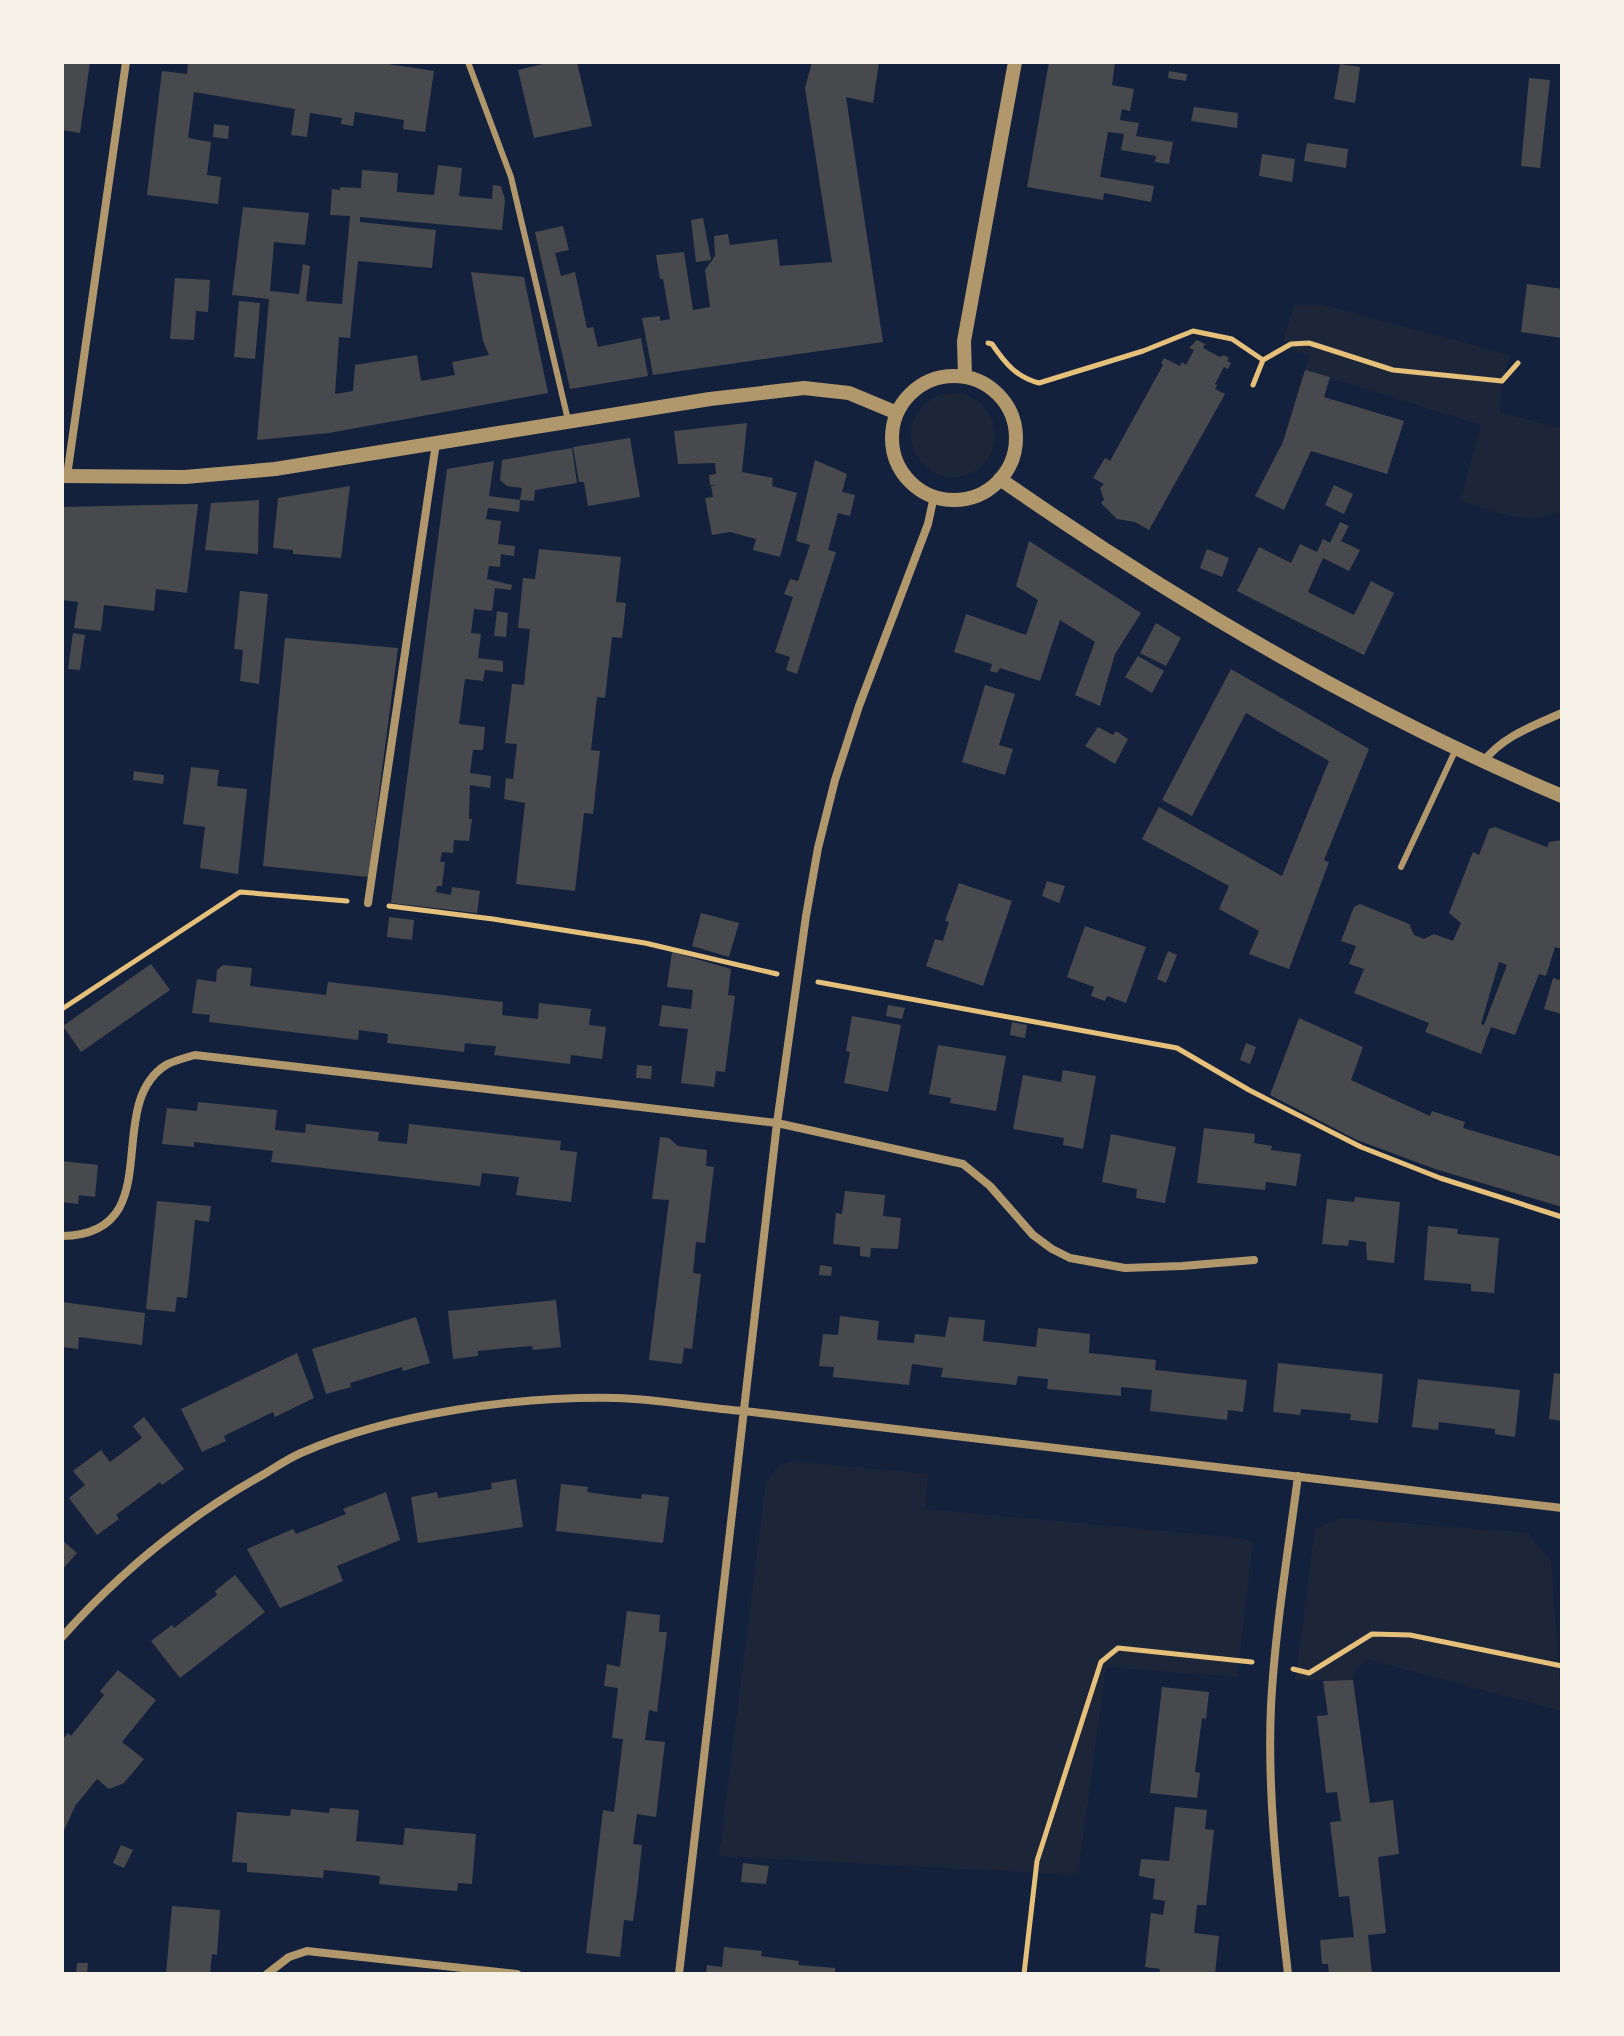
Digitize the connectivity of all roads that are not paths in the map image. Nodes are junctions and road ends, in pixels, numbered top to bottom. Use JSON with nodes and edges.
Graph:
{"nodes":[{"id":1,"x":126,"y":62,"type":"edge"},
{"id":2,"x":468,"y":62,"type":"edge"},
{"id":3,"x":1015,"y":62,"type":"edge"},
{"id":4,"x":965,"y":377,"type":"junction"},
{"id":5,"x":897,"y":413,"type":"junction"},
{"id":6,"x":568,"y":420,"type":"junction"},
{"id":7,"x":436,"y":443,"type":"junction"},
{"id":8,"x":65,"y":476,"type":"edge"},
{"id":9,"x":1000,"y":479,"type":"junction"},
{"id":10,"x":934,"y":496,"type":"junction"},
{"id":11,"x":1562,"y":713,"type":"edge"},
{"id":12,"x":1456,"y":749,"type":"junction"},
{"id":13,"x":1483,"y":762,"type":"junction"},
{"id":14,"x":1562,"y":796,"type":"edge"},
{"id":15,"x":1401,"y":867,"type":"dead end"},
{"id":16,"x":368,"y":903,"type":"road end"},
{"id":17,"x":777,"y":1123,"type":"junction"},
{"id":18,"x":62,"y":1236,"type":"edge"},
{"id":19,"x":1254,"y":1260,"type":"dead end"},
{"id":20,"x":744,"y":1411,"type":"junction"},
{"id":21,"x":1298,"y":1476,"type":"junction"},
{"id":22,"x":1562,"y":1508,"type":"edge"},
{"id":23,"x":62,"y":1637,"type":"edge"},
{"id":24,"x":267,"y":1974,"type":"edge"},
{"id":25,"x":517,"y":1974,"type":"edge"},
{"id":26,"x":679,"y":1974,"type":"edge"},
{"id":27,"x":1288,"y":1974,"type":"edge"}],
"edges":[{"from":1,"to":8,"type":"street"},
{"from":2,"to":6,"type":"lane"},
{"from":3,"to":4,"type":"street"},
{"from":4,"to":5,"type":"street"},
{"from":4,"to":9,"type":"street"},
{"from":5,"to":6,"type":"street"},
{"from":5,"to":10,"type":"street"},
{"from":6,"to":7,"type":"street"},
{"from":7,"to":8,"type":"street"},
{"from":7,"to":16,"type":"street"},
{"from":9,"to":10,"type":"street"},
{"from":9,"to":12,"type":"street"},
{"from":10,"to":17,"type":"street"},
{"from":11,"to":13,"type":"street"},
{"from":12,"to":13,"type":"street"},
{"from":12,"to":15,"type":"lane"},
{"from":13,"to":14,"type":"street"},
{"from":17,"to":18,"type":"street"},
{"from":17,"to":19,"type":"street"},
{"from":17,"to":20,"type":"street"},
{"from":20,"to":21,"type":"street"},
{"from":20,"to":23,"type":"street"},
{"from":20,"to":26,"type":"street"},
{"from":21,"to":22,"type":"street"},
{"from":21,"to":27,"type":"street"},
{"from":24,"to":25,"type":"street"}]}
